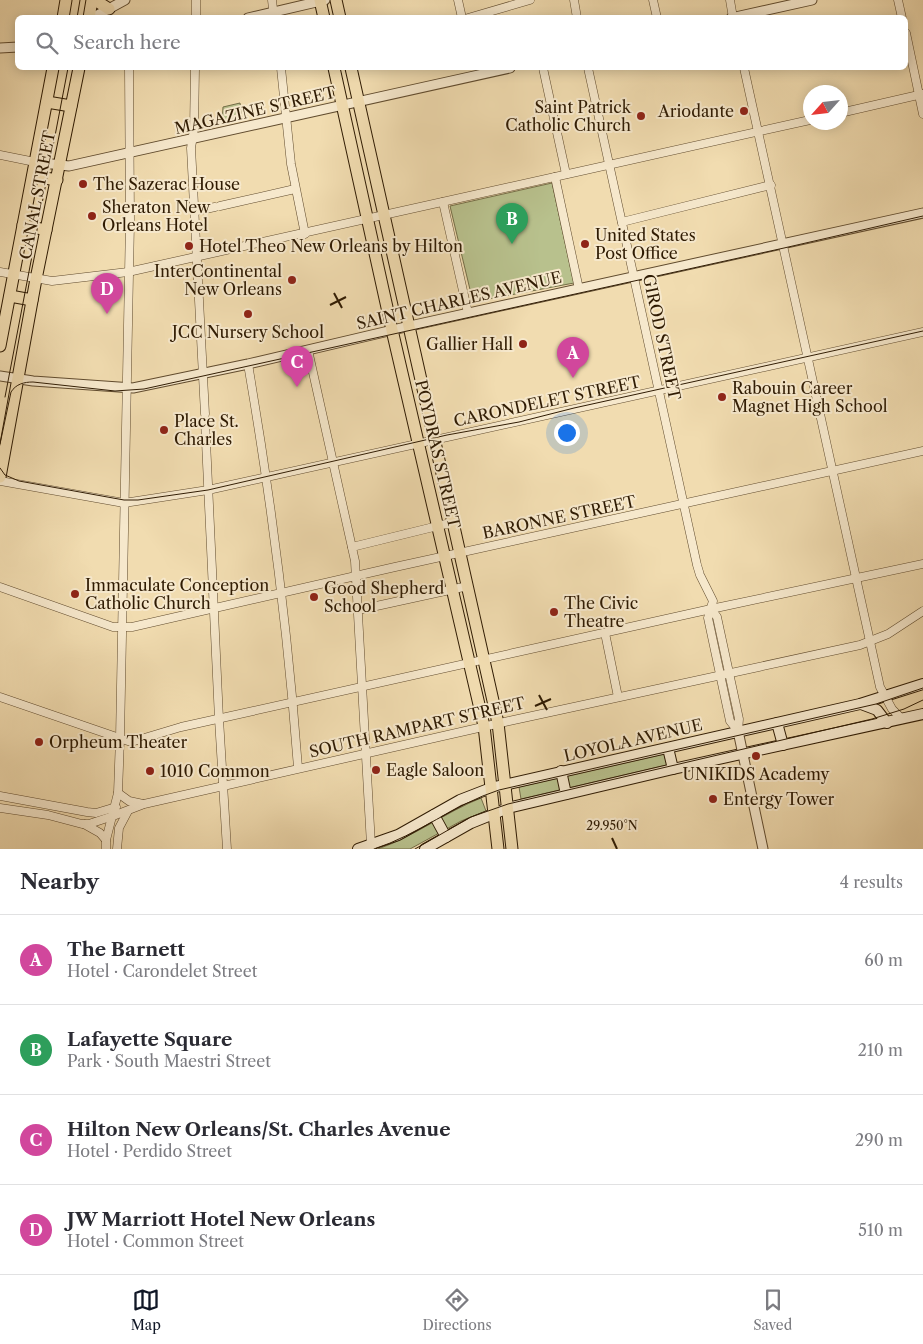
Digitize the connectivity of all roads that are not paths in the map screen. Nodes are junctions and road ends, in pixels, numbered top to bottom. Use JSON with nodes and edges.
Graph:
{"nodes":[{"id":1,"x":66,"y":0,"type":"edge"},
{"id":2,"x":94,"y":0,"type":"edge"},
{"id":3,"x":125,"y":0,"type":"edge"},
{"id":4,"x":196,"y":0,"type":"edge"},
{"id":5,"x":272,"y":0,"type":"edge"},
{"id":6,"x":321,"y":0,"type":"edge"},
{"id":7,"x":336,"y":0,"type":"edge"},
{"id":8,"x":458,"y":0,"type":"edge"},
{"id":9,"x":530,"y":0,"type":"edge"},
{"id":10,"x":574,"y":0,"type":"edge"},
{"id":11,"x":653,"y":0,"type":"edge"},
{"id":12,"x":730,"y":0,"type":"edge"},
{"id":13,"x":812,"y":0,"type":"edge"},
{"id":14,"x":898,"y":0,"type":"edge"},
{"id":15,"x":109,"y":9,"type":"junction"},
{"id":16,"x":64,"y":15,"type":"edge"},
{"id":17,"x":92,"y":15,"type":"edge"},
{"id":18,"x":97,"y":15,"type":"edge"},
{"id":19,"x":196,"y":15,"type":"edge"},
{"id":20,"x":274,"y":15,"type":"edge"},
{"id":21,"x":324,"y":15,"type":"edge"},
{"id":22,"x":339,"y":15,"type":"edge"},
{"id":23,"x":461,"y":15,"type":"edge"},
{"id":24,"x":478,"y":15,"type":"edge"},
{"id":25,"x":576,"y":15,"type":"edge"},
{"id":26,"x":656,"y":15,"type":"edge"},
{"id":27,"x":733,"y":15,"type":"edge"},
{"id":28,"x":742,"y":15,"type":"edge"},
{"id":29,"x":901,"y":15,"type":"edge"},
{"id":30,"x":908,"y":41,"type":"edge"},
{"id":31,"x":15,"y":46,"type":"edge"},
{"id":32,"x":0,"y":48,"type":"edge"},
{"id":33,"x":54,"y":70,"type":"edge"},
{"id":34,"x":79,"y":70,"type":"edge"},
{"id":35,"x":129,"y":70,"type":"edge"},
{"id":36,"x":195,"y":70,"type":"edge"},
{"id":37,"x":281,"y":70,"type":"edge"},
{"id":38,"x":334,"y":70,"type":"edge"},
{"id":39,"x":351,"y":70,"type":"edge"},
{"id":40,"x":543,"y":70,"type":"edge"},
{"id":41,"x":588,"y":70,"type":"edge"},
{"id":42,"x":744,"y":70,"type":"edge"},
{"id":43,"x":474,"y":71,"type":"edge"},
{"id":44,"x":921,"y":94,"type":"edge"},
{"id":45,"x":47,"y":102,"type":"junction"},
{"id":46,"x":358,"y":102,"type":"junction"},
{"id":47,"x":71,"y":106,"type":"junction"},
{"id":48,"x":343,"y":106,"type":"junction"},
{"id":49,"x":848,"y":111,"type":"edge"},
{"id":50,"x":923,"y":114,"type":"edge"},
{"id":51,"x":287,"y":118,"type":"junction"},
{"id":52,"x":803,"y":122,"type":"edge"},
{"id":53,"x":758,"y":132,"type":"junction"},
{"id":54,"x":193,"y":139,"type":"junction"},
{"id":55,"x":128,"y":153,"type":"junction"},
{"id":56,"x":0,"y":155,"type":"edge"},
{"id":57,"x":35,"y":162,"type":"junction"},
{"id":58,"x":373,"y":165,"type":"junction"},
{"id":59,"x":609,"y":165,"type":"junction"},
{"id":60,"x":60,"y":166,"type":"junction"},
{"id":61,"x":357,"y":168,"type":"junction"},
{"id":62,"x":566,"y":174,"type":"junction"},
{"id":63,"x":33,"y":176,"type":"junction"},
{"id":64,"x":555,"y":177,"type":"junction"},
{"id":65,"x":56,"y":180,"type":"junction"},
{"id":66,"x":771,"y":185,"type":"junction"},
{"id":67,"x":295,"y":189,"type":"junction"},
{"id":68,"x":443,"y":202,"type":"junction"},
{"id":69,"x":196,"y":211,"type":"junction"},
{"id":70,"x":923,"y":213,"type":"edge"},
{"id":71,"x":385,"y":216,"type":"junction"},
{"id":72,"x":368,"y":220,"type":"junction"},
{"id":73,"x":622,"y":222,"type":"junction"},
{"id":74,"x":23,"y":225,"type":"junction"},
{"id":75,"x":46,"y":230,"type":"junction"},
{"id":76,"x":305,"y":234,"type":"junction"},
{"id":77,"x":784,"y":244,"type":"junction"},
{"id":78,"x":198,"y":256,"type":"junction"},
{"id":79,"x":0,"y":272,"type":"edge"},
{"id":80,"x":128,"y":272,"type":"junction"},
{"id":81,"x":14,"y":275,"type":"junction"},
{"id":82,"x":634,"y":277,"type":"junction"},
{"id":83,"x":36,"y":279,"type":"junction"},
{"id":84,"x":579,"y":289,"type":"junction"},
{"id":85,"x":10,"y":296,"type":"junction"},
{"id":86,"x":32,"y":300,"type":"junction"},
{"id":87,"x":468,"y":313,"type":"junction"},
{"id":88,"x":410,"y":326,"type":"junction"},
{"id":89,"x":392,"y":330,"type":"junction"},
{"id":90,"x":923,"y":332,"type":"edge"},
{"id":91,"x":0,"y":346,"type":"edge"},
{"id":92,"x":308,"y":350,"type":"junction"},
{"id":93,"x":808,"y":358,"type":"junction"},
{"id":94,"x":248,"y":364,"type":"junction"},
{"id":95,"x":203,"y":373,"type":"junction"},
{"id":96,"x":0,"y":376,"type":"edge"},
{"id":97,"x":18,"y":379,"type":"junction"},
{"id":98,"x":423,"y":384,"type":"junction"},
{"id":99,"x":405,"y":387,"type":"junction"},
{"id":100,"x":126,"y":388,"type":"junction"},
{"id":101,"x":659,"y":391,"type":"junction"},
{"id":102,"x":436,"y":440,"type":"junction"},
{"id":103,"x":419,"y":443,"type":"junction"},
{"id":104,"x":923,"y":451,"type":"edge"},
{"id":105,"x":332,"y":463,"type":"junction"},
{"id":106,"x":833,"y":471,"type":"junction"},
{"id":107,"x":266,"y":477,"type":"junction"},
{"id":108,"x":0,"y":479,"type":"edge"},
{"id":109,"x":208,"y":490,"type":"junction"},
{"id":110,"x":124,"y":502,"type":"junction"},
{"id":111,"x":683,"y":504,"type":"junction"},
{"id":112,"x":454,"y":522,"type":"junction"},
{"id":113,"x":438,"y":526,"type":"junction"},
{"id":114,"x":352,"y":547,"type":"junction"},
{"id":115,"x":461,"y":553,"type":"junction"},
{"id":116,"x":445,"y":556,"type":"junction"},
{"id":117,"x":923,"y":564,"type":"edge"},
{"id":118,"x":356,"y":576,"type":"junction"},
{"id":119,"x":857,"y":579,"type":"junction"},
{"id":120,"x":468,"y":586,"type":"junction"},
{"id":121,"x":0,"y":587,"type":"edge"},
{"id":122,"x":453,"y":589,"type":"junction"},
{"id":123,"x":282,"y":592,"type":"junction"},
{"id":124,"x":214,"y":609,"type":"junction"},
{"id":125,"x":711,"y":609,"type":"junction"},
{"id":126,"x":358,"y":610,"type":"junction"},
{"id":127,"x":923,"y":610,"type":"edge"},
{"id":128,"x":122,"y":627,"type":"junction"},
{"id":129,"x":605,"y":633,"type":"junction"},
{"id":130,"x":870,"y":642,"type":"junction"},
{"id":131,"x":484,"y":660,"type":"junction"},
{"id":132,"x":470,"y":664,"type":"junction"},
{"id":133,"x":729,"y":672,"type":"junction"},
{"id":134,"x":720,"y":675,"type":"junction"},
{"id":135,"x":923,"y":684,"type":"edge"},
{"id":136,"x":362,"y":688,"type":"junction"},
{"id":137,"x":618,"y":697,"type":"junction"},
{"id":138,"x":884,"y":697,"type":"junction"},
{"id":139,"x":0,"y":698,"type":"edge"},
{"id":140,"x":292,"y":703,"type":"junction"},
{"id":141,"x":860,"y":704,"type":"junction"},
{"id":142,"x":923,"y":712,"type":"edge"},
{"id":143,"x":906,"y":718,"type":"junction"},
{"id":144,"x":219,"y":719,"type":"junction"},
{"id":145,"x":498,"y":723,"type":"junction"},
{"id":146,"x":777,"y":723,"type":"junction"},
{"id":147,"x":888,"y":723,"type":"junction"},
{"id":148,"x":484,"y":726,"type":"junction"},
{"id":149,"x":738,"y":731,"type":"junction"},
{"id":150,"x":120,"y":738,"type":"junction"},
{"id":151,"x":783,"y":745,"type":"junction"},
{"id":152,"x":668,"y":748,"type":"junction"},
{"id":153,"x":366,"y":753,"type":"junction"},
{"id":154,"x":743,"y":754,"type":"junction"},
{"id":155,"x":298,"y":768,"type":"junction"},
{"id":156,"x":673,"y":769,"type":"junction"},
{"id":157,"x":561,"y":772,"type":"junction"},
{"id":158,"x":505,"y":784,"type":"junction"},
{"id":159,"x":224,"y":786,"type":"junction"},
{"id":160,"x":491,"y":788,"type":"junction"},
{"id":161,"x":118,"y":793,"type":"junction"},
{"id":162,"x":566,"y":794,"type":"junction"},
{"id":163,"x":0,"y":796,"type":"edge"},
{"id":164,"x":144,"y":804,"type":"junction"},
{"id":165,"x":116,"y":807,"type":"junction"},
{"id":166,"x":0,"y":808,"type":"edge"},
{"id":167,"x":508,"y":808,"type":"junction"},
{"id":168,"x":129,"y":810,"type":"junction"},
{"id":169,"x":494,"y":812,"type":"junction"},
{"id":170,"x":434,"y":815,"type":"junction"},
{"id":171,"x":113,"y":816,"type":"junction"},
{"id":172,"x":82,"y":824,"type":"junction"},
{"id":173,"x":446,"y":837,"type":"junction"},
{"id":174,"x":106,"y":840,"type":"junction"},
{"id":175,"x":371,"y":847,"type":"edge"},
{"id":176,"x":106,"y":849,"type":"edge"},
{"id":177,"x":117,"y":849,"type":"edge"},
{"id":178,"x":227,"y":849,"type":"edge"},
{"id":179,"x":358,"y":849,"type":"edge"},
{"id":180,"x":425,"y":849,"type":"edge"},
{"id":181,"x":498,"y":849,"type":"edge"},
{"id":182,"x":512,"y":849,"type":"edge"},
{"id":183,"x":763,"y":849,"type":"edge"}],
"edges":[{"from":1,"to":16,"type":"main road"},
{"from":2,"to":15,"type":"main road"},
{"from":2,"to":17,"type":"main road"},
{"from":3,"to":15,"type":"street"},
{"from":4,"to":19,"type":"street"},
{"from":5,"to":20,"type":"street"},
{"from":6,"to":20,"type":"street"},
{"from":6,"to":21,"type":"main road"},
{"from":7,"to":22,"type":"main road"},
{"from":8,"to":23,"type":"street"},
{"from":9,"to":24,"type":"street"},
{"from":10,"to":25,"type":"street"},
{"from":11,"to":26,"type":"street"},
{"from":12,"to":27,"type":"street"},
{"from":13,"to":28,"type":"street"},
{"from":14,"to":29,"type":"street"},
{"from":15,"to":18,"type":"street"},
{"from":30,"to":44,"type":"street"},
{"from":31,"to":32,"type":"street"},
{"from":33,"to":45,"type":"main road","name":"CANAL STREET"},
{"from":34,"to":47,"type":"main road","name":"CANAL STREET"},
{"from":35,"to":55,"type":"street"},
{"from":36,"to":54,"type":"street"},
{"from":37,"to":51,"type":"street"},
{"from":38,"to":48,"type":"main road","name":"POYDRAS STREET"},
{"from":39,"to":46,"type":"main road","name":"POYDRAS STREET"},
{"from":40,"to":62,"type":"street"},
{"from":41,"to":59,"type":"street","name":"GIROD STREET"},
{"from":42,"to":53,"type":"street"},
{"from":43,"to":46,"type":"street","name":"MAGAZINE STREET"},
{"from":44,"to":49,"type":"street"},
{"from":44,"to":50,"type":"street"},
{"from":45,"to":47,"type":"main road"},
{"from":45,"to":57,"type":"main road","name":"CANAL STREET"},
{"from":46,"to":48,"type":"street","name":"MAGAZINE STREET"},
{"from":46,"to":58,"type":"main road","name":"POYDRAS STREET"},
{"from":47,"to":60,"type":"main road","name":"CANAL STREET"},
{"from":48,"to":51,"type":"street","name":"MAGAZINE STREET"},
{"from":48,"to":61,"type":"main road","name":"POYDRAS STREET"},
{"from":51,"to":54,"type":"street","name":"MAGAZINE STREET"},
{"from":51,"to":67,"type":"street"},
{"from":52,"to":53,"type":"street"},
{"from":53,"to":59,"type":"street"},
{"from":53,"to":66,"type":"street"},
{"from":54,"to":55,"type":"street","name":"MAGAZINE STREET"},
{"from":54,"to":69,"type":"street"},
{"from":55,"to":60,"type":"street","name":"MAGAZINE STREET"},
{"from":55,"to":80,"type":"street"},
{"from":56,"to":57,"type":"street"},
{"from":57,"to":60,"type":"street","name":"MAGAZINE STREET"},
{"from":57,"to":63,"type":"main road","name":"CANAL STREET"},
{"from":58,"to":61,"type":"main road"},
{"from":58,"to":71,"type":"main road","name":"POYDRAS STREET"},
{"from":59,"to":62,"type":"street"},
{"from":59,"to":73,"type":"street","name":"GIROD STREET"},
{"from":60,"to":65,"type":"main road","name":"CANAL STREET"},
{"from":61,"to":72,"type":"main road","name":"POYDRAS STREET"},
{"from":62,"to":64,"type":"street"},
{"from":63,"to":65,"type":"main road"},
{"from":63,"to":74,"type":"main road","name":"CANAL STREET"},
{"from":64,"to":68,"type":"street"},
{"from":64,"to":84,"type":"street"},
{"from":65,"to":75,"type":"main road","name":"CANAL STREET"},
{"from":66,"to":73,"type":"street"},
{"from":66,"to":77,"type":"street"},
{"from":67,"to":69,"type":"street"},
{"from":67,"to":76,"type":"street"},
{"from":68,"to":71,"type":"street"},
{"from":68,"to":87,"type":"street"},
{"from":69,"to":78,"type":"street"},
{"from":70,"to":77,"type":"street","name":"SAINT CHARLES AVENUE"},
{"from":71,"to":72,"type":"street"},
{"from":71,"to":88,"type":"main road","name":"POYDRAS STREET"},
{"from":72,"to":76,"type":"street"},
{"from":72,"to":89,"type":"main road","name":"POYDRAS STREET"},
{"from":73,"to":82,"type":"street","name":"GIROD STREET"},
{"from":74,"to":75,"type":"main road"},
{"from":74,"to":81,"type":"main road","name":"CANAL STREET"},
{"from":75,"to":83,"type":"main road","name":"CANAL STREET"},
{"from":76,"to":78,"type":"street"},
{"from":77,"to":82,"type":"street","name":"SAINT CHARLES AVENUE"},
{"from":77,"to":93,"type":"street"},
{"from":78,"to":80,"type":"street"},
{"from":78,"to":95,"type":"street"},
{"from":79,"to":81,"type":"street"},
{"from":80,"to":83,"type":"street"},
{"from":80,"to":100,"type":"street"},
{"from":81,"to":83,"type":"street"},
{"from":81,"to":85,"type":"main road","name":"CANAL STREET"},
{"from":82,"to":84,"type":"street","name":"SAINT CHARLES AVENUE"},
{"from":82,"to":101,"type":"street","name":"GIROD STREET"},
{"from":83,"to":86,"type":"main road","name":"CANAL STREET"},
{"from":84,"to":87,"type":"street","name":"SAINT CHARLES AVENUE"},
{"from":85,"to":86,"type":"main road"},
{"from":85,"to":91,"type":"main road","name":"CANAL STREET"},
{"from":86,"to":97,"type":"main road","name":"CANAL STREET"},
{"from":87,"to":88,"type":"street","name":"SAINT CHARLES AVENUE"},
{"from":88,"to":89,"type":"street","name":"SAINT CHARLES AVENUE"},
{"from":88,"to":98,"type":"main road","name":"POYDRAS STREET"},
{"from":89,"to":92,"type":"street","name":"SAINT CHARLES AVENUE"},
{"from":89,"to":99,"type":"main road","name":"POYDRAS STREET"},
{"from":90,"to":93,"type":"street","name":"CARONDELET STREET"},
{"from":92,"to":94,"type":"street","name":"SAINT CHARLES AVENUE"},
{"from":92,"to":105,"type":"street"},
{"from":93,"to":101,"type":"street","name":"CARONDELET STREET"},
{"from":93,"to":106,"type":"street"},
{"from":94,"to":95,"type":"street","name":"SAINT CHARLES AVENUE"},
{"from":94,"to":107,"type":"street"},
{"from":95,"to":100,"type":"street","name":"SAINT CHARLES AVENUE"},
{"from":95,"to":109,"type":"street"},
{"from":96,"to":97,"type":"street","name":"SAINT CHARLES AVENUE"},
{"from":97,"to":100,"type":"street","name":"SAINT CHARLES AVENUE"},
{"from":97,"to":108,"type":"main road","name":"CANAL STREET"},
{"from":98,"to":99,"type":"main road"},
{"from":98,"to":102,"type":"main road","name":"POYDRAS STREET"},
{"from":99,"to":103,"type":"main road","name":"POYDRAS STREET"},
{"from":100,"to":110,"type":"street"},
{"from":101,"to":102,"type":"street","name":"CARONDELET STREET"},
{"from":101,"to":111,"type":"street","name":"GIROD STREET"},
{"from":102,"to":103,"type":"street","name":"CARONDELET STREET"},
{"from":102,"to":112,"type":"main road","name":"POYDRAS STREET"},
{"from":103,"to":105,"type":"street","name":"CARONDELET STREET"},
{"from":103,"to":113,"type":"main road","name":"POYDRAS STREET"},
{"from":104,"to":106,"type":"street","name":"BARONNE STREET"},
{"from":105,"to":107,"type":"street","name":"CARONDELET STREET"},
{"from":105,"to":114,"type":"street"},
{"from":106,"to":111,"type":"street","name":"BARONNE STREET"},
{"from":106,"to":119,"type":"street"},
{"from":107,"to":109,"type":"street","name":"CARONDELET STREET"},
{"from":107,"to":123,"type":"street"},
{"from":108,"to":110,"type":"street","name":"CARONDELET STREET"},
{"from":109,"to":110,"type":"street","name":"CARONDELET STREET"},
{"from":109,"to":124,"type":"street"},
{"from":110,"to":128,"type":"street"},
{"from":111,"to":115,"type":"street","name":"BARONNE STREET"},
{"from":111,"to":125,"type":"street","name":"GIROD STREET"},
{"from":112,"to":113,"type":"street"},
{"from":112,"to":115,"type":"main road","name":"POYDRAS STREET"},
{"from":113,"to":114,"type":"street"},
{"from":113,"to":116,"type":"main road","name":"POYDRAS STREET"},
{"from":114,"to":118,"type":"street"},
{"from":115,"to":116,"type":"street","name":"BARONNE STREET"},
{"from":115,"to":120,"type":"main road","name":"POYDRAS STREET"},
{"from":116,"to":118,"type":"street","name":"BARONNE STREET"},
{"from":116,"to":122,"type":"main road","name":"POYDRAS STREET"},
{"from":117,"to":119,"type":"street"},
{"from":118,"to":123,"type":"street","name":"BARONNE STREET"},
{"from":118,"to":126,"type":"street"},
{"from":119,"to":125,"type":"street"},
{"from":119,"to":130,"type":"street"},
{"from":120,"to":122,"type":"street"},
{"from":120,"to":131,"type":"main road","name":"POYDRAS STREET"},
{"from":121,"to":128,"type":"street","name":"BARONNE STREET"},
{"from":122,"to":126,"type":"street"},
{"from":122,"to":132,"type":"main road","name":"POYDRAS STREET"},
{"from":123,"to":124,"type":"street","name":"BARONNE STREET"},
{"from":123,"to":140,"type":"street"},
{"from":124,"to":128,"type":"street","name":"BARONNE STREET"},
{"from":124,"to":144,"type":"street"},
{"from":125,"to":129,"type":"street"},
{"from":125,"to":133,"type":"street","name":"GIROD STREET"},
{"from":125,"to":134,"type":"street","name":"GIROD STREET"},
{"from":126,"to":136,"type":"street"},
{"from":127,"to":130,"type":"street","name":"SOUTH RAMPART STREET"},
{"from":128,"to":150,"type":"street"},
{"from":129,"to":131,"type":"street"},
{"from":129,"to":137,"type":"street"},
{"from":130,"to":133,"type":"street","name":"SOUTH RAMPART STREET"},
{"from":130,"to":138,"type":"street"},
{"from":131,"to":132,"type":"street"},
{"from":131,"to":145,"type":"main road","name":"POYDRAS STREET"},
{"from":132,"to":136,"type":"street"},
{"from":132,"to":148,"type":"main road","name":"POYDRAS STREET"},
{"from":133,"to":134,"type":"street","name":"SOUTH RAMPART STREET"},
{"from":133,"to":149,"type":"street","name":"GIROD STREET"},
{"from":134,"to":137,"type":"street","name":"SOUTH RAMPART STREET"},
{"from":134,"to":149,"type":"street","name":"GIROD STREET"},
{"from":135,"to":138,"type":"main road","name":"LOYOLA AVENUE"},
{"from":136,"to":140,"type":"street"},
{"from":136,"to":153,"type":"street"},
{"from":137,"to":145,"type":"street","name":"SOUTH RAMPART STREET"},
{"from":138,"to":141,"type":"main road","name":"LOYOLA AVENUE"},
{"from":138,"to":143,"type":"street"},
{"from":139,"to":150,"type":"street"},
{"from":140,"to":144,"type":"street"},
{"from":140,"to":155,"type":"street"},
{"from":141,"to":146,"type":"main road","name":"LOYOLA AVENUE"},
{"from":141,"to":147,"type":"main road"},
{"from":142,"to":143,"type":"main road"},
{"from":143,"to":147,"type":"main road"},
{"from":144,"to":150,"type":"street"},
{"from":144,"to":159,"type":"street"},
{"from":145,"to":148,"type":"street","name":"SOUTH RAMPART STREET"},
{"from":145,"to":158,"type":"main road","name":"POYDRAS STREET"},
{"from":146,"to":149,"type":"main road","name":"LOYOLA AVENUE"},
{"from":146,"to":151,"type":"main road"},
{"from":147,"to":151,"type":"main road"},
{"from":148,"to":153,"type":"street","name":"SOUTH RAMPART STREET"},
{"from":148,"to":160,"type":"main road","name":"POYDRAS STREET"},
{"from":149,"to":152,"type":"main road","name":"LOYOLA AVENUE"},
{"from":149,"to":154,"type":"street","name":"GIROD STREET"},
{"from":150,"to":161,"type":"street"},
{"from":151,"to":154,"type":"main road"},
{"from":152,"to":156,"type":"main road"},
{"from":152,"to":157,"type":"main road","name":"LOYOLA AVENUE"},
{"from":153,"to":155,"type":"street","name":"SOUTH RAMPART STREET"},
{"from":153,"to":175,"type":"street"},
{"from":154,"to":156,"type":"main road"},
{"from":154,"to":183,"type":"street","name":"GIROD STREET"},
{"from":155,"to":159,"type":"street","name":"SOUTH RAMPART STREET"},
{"from":156,"to":162,"type":"main road"},
{"from":157,"to":158,"type":"main road","name":"LOYOLA AVENUE"},
{"from":157,"to":162,"type":"main road"},
{"from":158,"to":160,"type":"main road","name":"LOYOLA AVENUE"},
{"from":158,"to":167,"type":"main road","name":"POYDRAS STREET"},
{"from":159,"to":164,"type":"street","name":"SOUTH RAMPART STREET"},
{"from":159,"to":178,"type":"street"},
{"from":160,"to":169,"type":"main road","name":"POYDRAS STREET"},
{"from":160,"to":170,"type":"main road","name":"LOYOLA AVENUE"},
{"from":161,"to":164,"type":"street"},
{"from":161,"to":165,"type":"street"},
{"from":162,"to":167,"type":"main road"},
{"from":163,"to":165,"type":"street"},
{"from":164,"to":168,"type":"street","name":"SOUTH RAMPART STREET"},
{"from":165,"to":171,"type":"street"},
{"from":166,"to":172,"type":"street","name":"SOUTH RAMPART STREET"},
{"from":167,"to":169,"type":"main road"},
{"from":167,"to":182,"type":"main road","name":"POYDRAS STREET"},
{"from":168,"to":171,"type":"street","name":"SOUTH RAMPART STREET"},
{"from":168,"to":177,"type":"street"},
{"from":169,"to":173,"type":"main road"},
{"from":169,"to":181,"type":"main road","name":"POYDRAS STREET"},
{"from":170,"to":173,"type":"main road"},
{"from":170,"to":175,"type":"main road","name":"LOYOLA AVENUE"},
{"from":171,"to":172,"type":"street","name":"SOUTH RAMPART STREET"},
{"from":171,"to":174,"type":"street"},
{"from":172,"to":174,"type":"street"},
{"from":173,"to":180,"type":"main road"},
{"from":174,"to":176,"type":"street"},
{"from":175,"to":179,"type":"main road","name":"LOYOLA AVENUE"}]}
